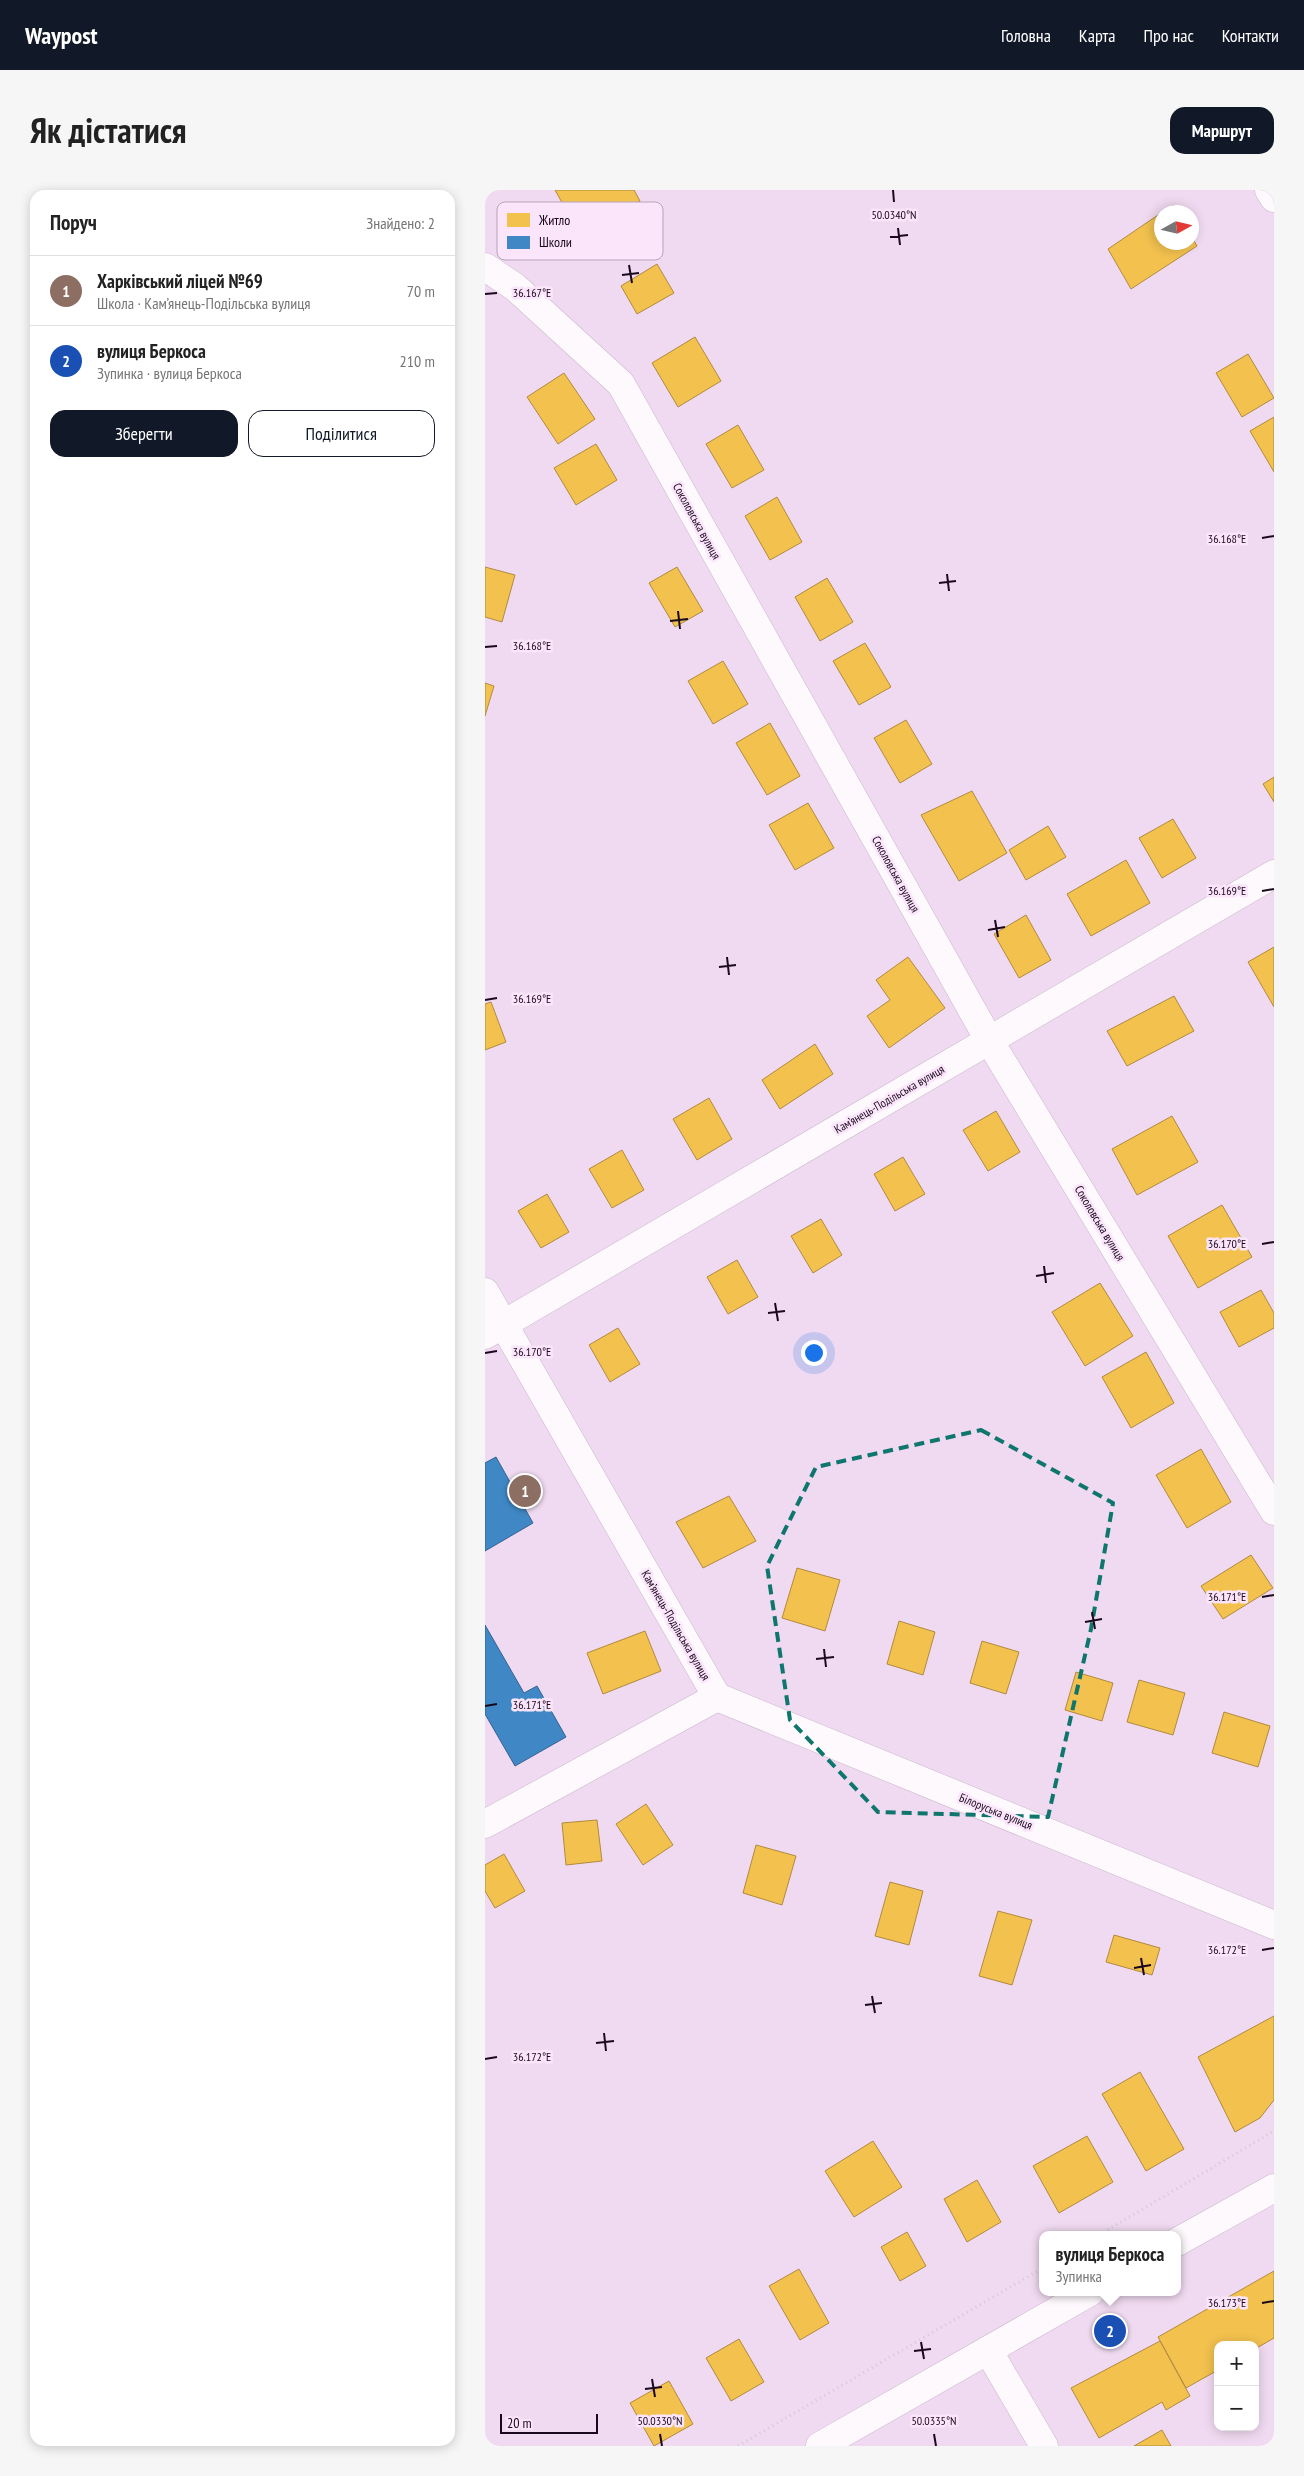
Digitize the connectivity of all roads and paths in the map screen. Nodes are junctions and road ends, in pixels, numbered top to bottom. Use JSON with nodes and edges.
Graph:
{"nodes":[{"id":1,"x":1269,"y":190,"type":"edge"},
{"id":2,"x":1274,"y":198,"type":"edge"},
{"id":3,"x":485,"y":267,"type":"edge"},
{"id":4,"x":1274,"y":874,"type":"edge"},
{"id":5,"x":989,"y":1040,"type":"junction"},
{"id":6,"x":485,"y":1292,"type":"edge"},
{"id":7,"x":494,"y":1329,"type":"edge"},
{"id":8,"x":1274,"y":1511,"type":"edge"},
{"id":9,"x":717,"y":1697,"type":"junction"},
{"id":10,"x":485,"y":1824,"type":"edge"},
{"id":11,"x":1274,"y":1925,"type":"edge"},
{"id":12,"x":1274,"y":2131,"type":"edge"},
{"id":13,"x":1274,"y":2188,"type":"edge"},
{"id":14,"x":1106,"y":2231,"type":"edge"},
{"id":15,"x":1181,"y":2240,"type":"edge"},
{"id":16,"x":1039,"y":2270,"type":"edge"},
{"id":17,"x":1083,"y":2296,"type":"edge"},
{"id":18,"x":988,"y":2350,"type":"junction"},
{"id":19,"x":738,"y":2446,"type":"edge"},
{"id":20,"x":820,"y":2446,"type":"edge"},
{"id":21,"x":1044,"y":2446,"type":"edge"}],
"edges":[{"from":1,"to":2,"type":"street"},
{"from":3,"to":5,"type":"street","name":"Соколовська вулиця"},
{"from":4,"to":5,"type":"street","name":"Кам’янець-Подільська вулиця"},
{"from":5,"to":7,"type":"street","name":"Кам’янець-Подільська вулиця"},
{"from":5,"to":8,"type":"street","name":"Соколовська вулиця"},
{"from":6,"to":7,"type":"street","name":"Кам’янець-Подільська вулиця"},
{"from":7,"to":9,"type":"street","name":"Кам’янець-Подільська вулиця"},
{"from":9,"to":10,"type":"street"},
{"from":9,"to":11,"type":"street","name":"Білоруська вулиця"},
{"from":12,"to":14,"type":"path"},
{"from":13,"to":15,"type":"street"},
{"from":16,"to":19,"type":"path"},
{"from":17,"to":18,"type":"street"},
{"from":18,"to":20,"type":"street"},
{"from":18,"to":21,"type":"street"}]}
